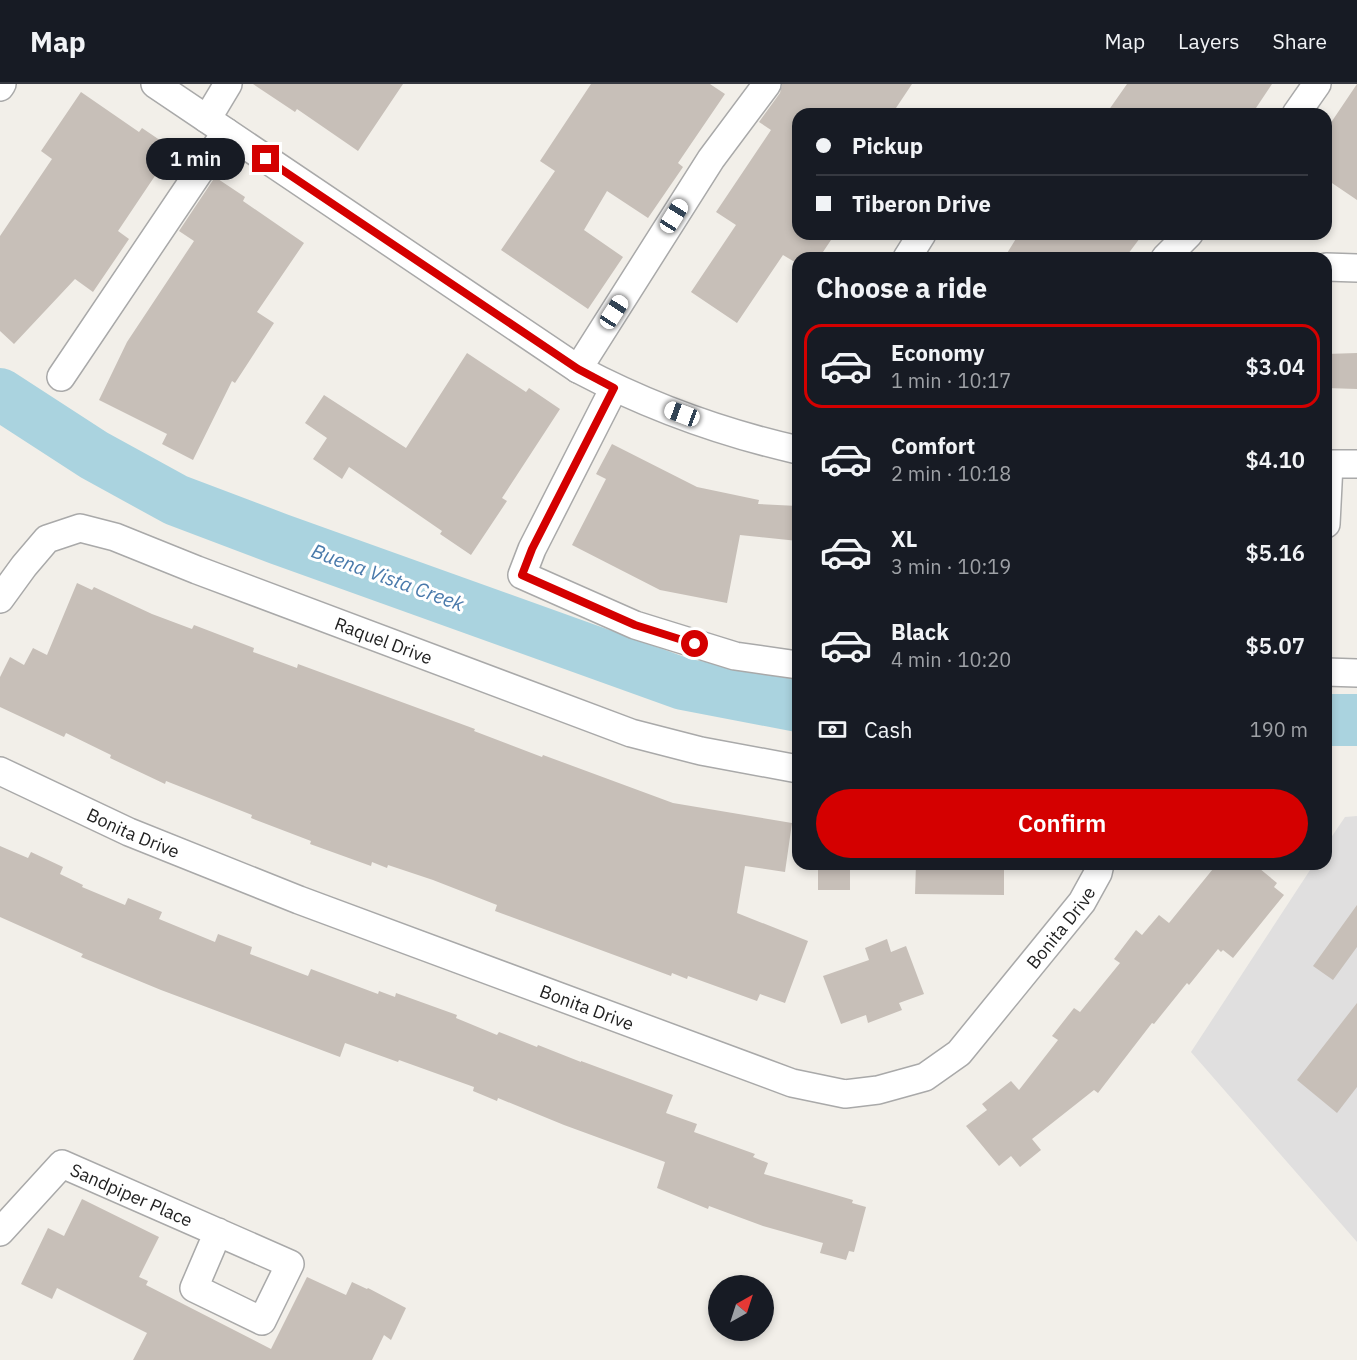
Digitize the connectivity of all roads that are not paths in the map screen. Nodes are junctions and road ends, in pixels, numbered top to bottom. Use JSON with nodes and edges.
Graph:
{"nodes":[{"id":1,"x":155,"y":84,"type":"edge"},
{"id":2,"x":228,"y":84,"type":"edge"},
{"id":3,"x":767,"y":84,"type":"edge"},
{"id":4,"x":1317,"y":84,"type":"edge"},
{"id":5,"x":1300,"y":108,"type":"edge"},
{"id":6,"x":216,"y":125,"type":"junction"},
{"id":7,"x":1183,"y":240,"type":"edge"},
{"id":8,"x":1171,"y":252,"type":"edge"},
{"id":9,"x":1332,"y":267,"type":"edge"},
{"id":10,"x":1357,"y":268,"type":"edge"},
{"id":11,"x":578,"y":369,"type":"junction"},
{"id":12,"x":61,"y":376,"type":"dead end"},
{"id":13,"x":614,"y":388,"type":"junction"},
{"id":14,"x":792,"y":449,"type":"edge"},
{"id":15,"x":1332,"y":464,"type":"edge"},
{"id":16,"x":1357,"y":464,"type":"edge"},
{"id":17,"x":0,"y":599,"type":"edge"},
{"id":18,"x":792,"y":664,"type":"edge"},
{"id":19,"x":1332,"y":672,"type":"edge"},
{"id":20,"x":1357,"y":673,"type":"edge"},
{"id":21,"x":792,"y":768,"type":"edge"},
{"id":22,"x":0,"y":771,"type":"edge"},
{"id":23,"x":1099,"y":870,"type":"edge"},
{"id":24,"x":0,"y":1232,"type":"edge"},
{"id":25,"x":218,"y":1232,"type":"dead end"}],
"edges":[{"from":1,"to":6,"type":"street"},
{"from":2,"to":6,"type":"street"},
{"from":3,"to":11,"type":"street"},
{"from":4,"to":5,"type":"street"},
{"from":6,"to":11,"type":"street"},
{"from":6,"to":12,"type":"street"},
{"from":7,"to":8,"type":"street"},
{"from":9,"to":10,"type":"street"},
{"from":11,"to":13,"type":"street"},
{"from":13,"to":14,"type":"street"},
{"from":13,"to":18,"type":"street"},
{"from":15,"to":16,"type":"street"},
{"from":17,"to":21,"type":"street","name":"Raquel Drive"},
{"from":19,"to":20,"type":"street"},
{"from":22,"to":23,"type":"street","name":"Bonita Drive"},
{"from":24,"to":25,"type":"street","name":"Sandpiper Place"}]}
